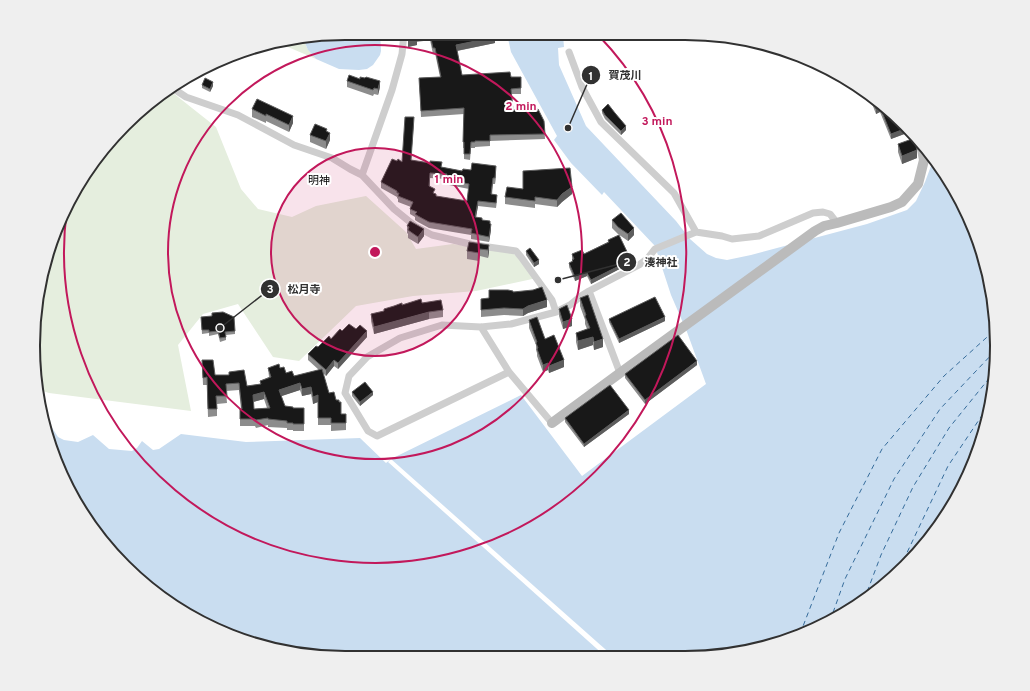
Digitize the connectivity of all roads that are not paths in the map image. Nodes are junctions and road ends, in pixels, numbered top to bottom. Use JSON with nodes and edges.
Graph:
{"nodes":[{"id":1,"x":403,"y":40,"type":"edge"},
{"id":2,"x":569,"y":52,"type":"dead end"},
{"id":3,"x":176,"y":91,"type":"edge"},
{"id":4,"x":923,"y":155,"type":"edge"},
{"id":5,"x":362,"y":175,"type":"junction"},
{"id":6,"x":837,"y":223,"type":"junction"},
{"id":7,"x":696,"y":232,"type":"junction"},
{"id":8,"x":589,"y":291,"type":"junction"},
{"id":9,"x":556,"y":312,"type":"junction"},
{"id":10,"x":481,"y":327,"type":"junction"},
{"id":11,"x":509,"y":372,"type":"junction"},
{"id":12,"x":620,"y":373,"type":"junction"},
{"id":13,"x":552,"y":423,"type":"joint"}],
"edges":[{"from":1,"to":5,"type":"street"},
{"from":2,"to":7,"type":"street"},
{"from":3,"to":5,"type":"street"},
{"from":4,"to":6,"type":"street"},
{"from":5,"to":9,"type":"street"},
{"from":6,"to":7,"type":"street"},
{"from":6,"to":12,"type":"street"},
{"from":7,"to":8,"type":"street"},
{"from":8,"to":9,"type":"street"},
{"from":8,"to":12,"type":"street"},
{"from":9,"to":10,"type":"street"},
{"from":10,"to":11,"type":"street"},
{"from":10,"to":11,"type":"street"},
{"from":11,"to":13,"type":"street"},
{"from":12,"to":13,"type":"street"}]}
